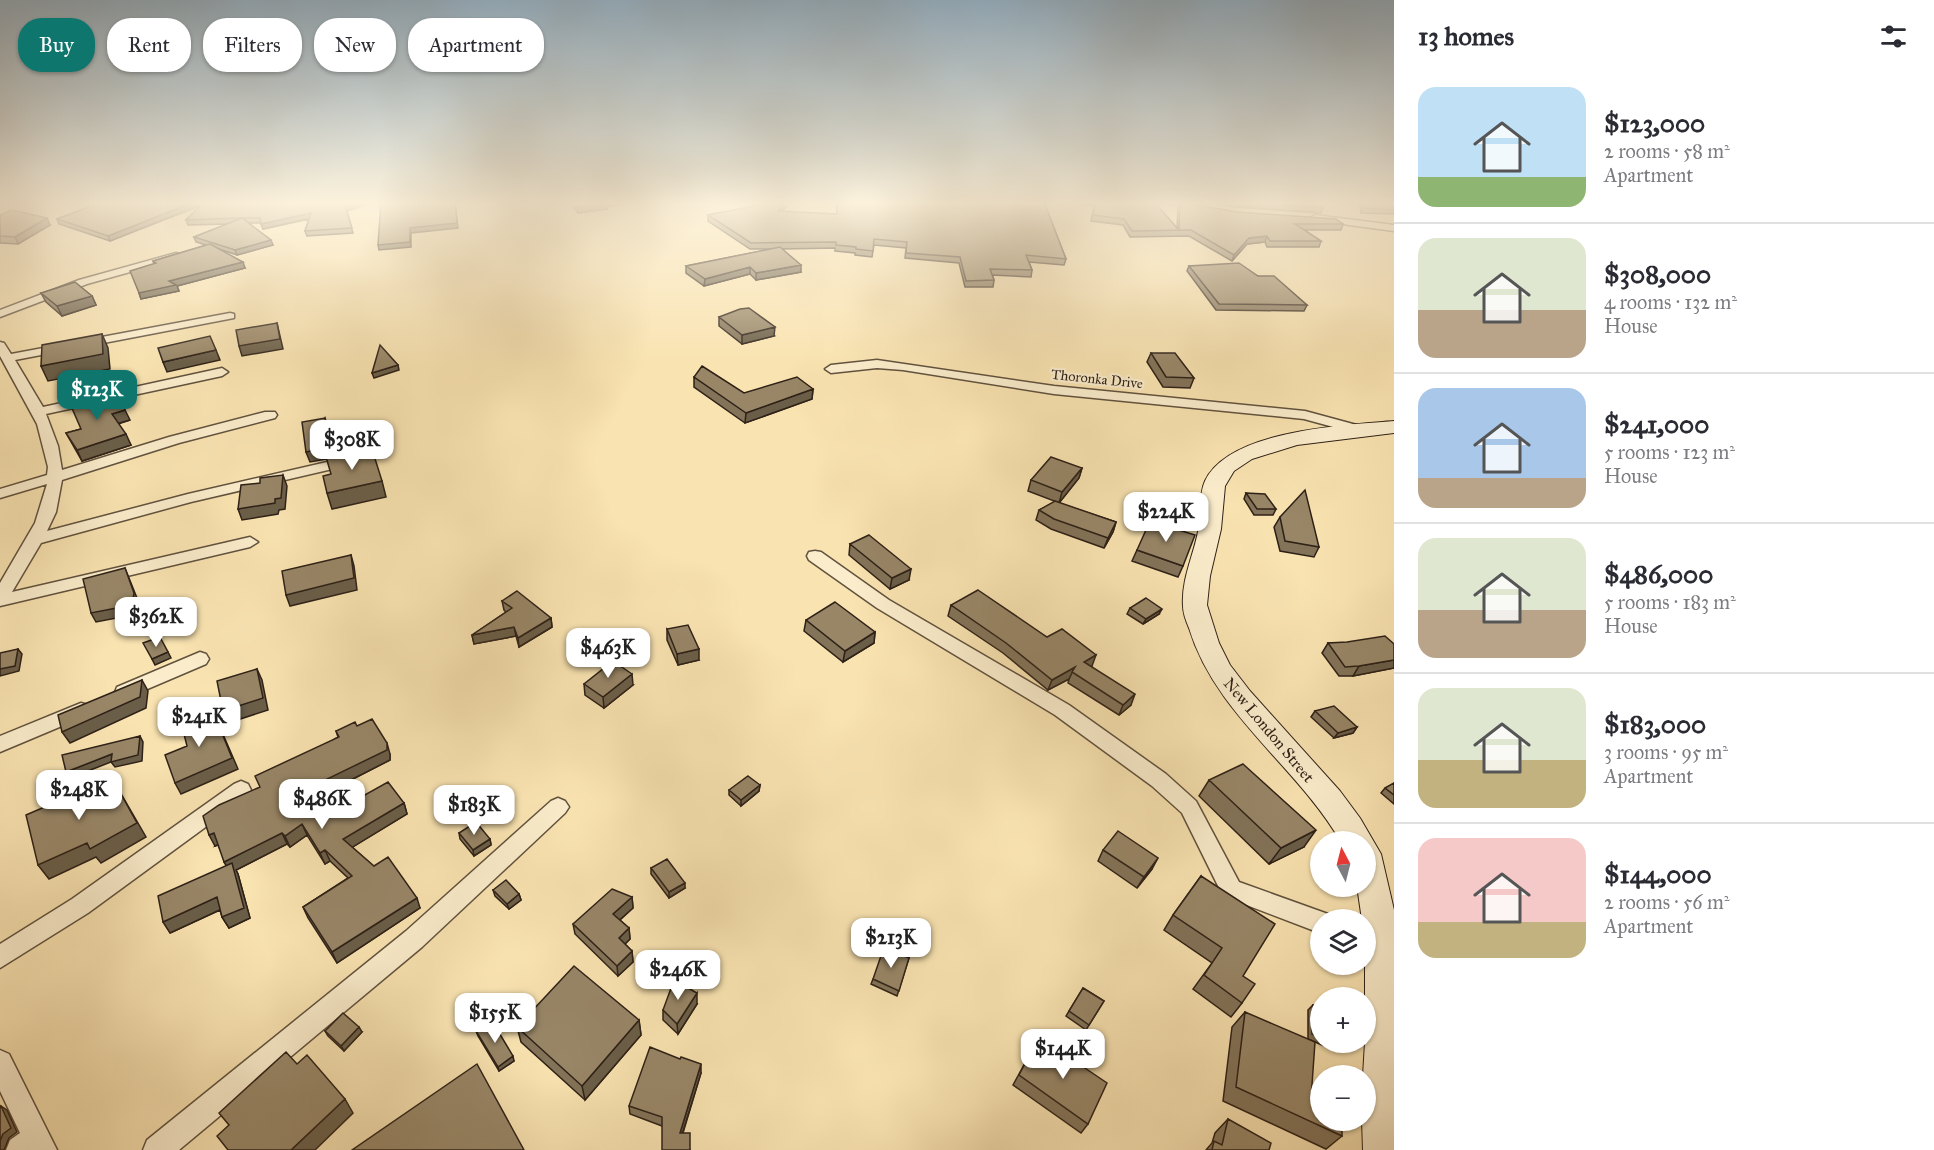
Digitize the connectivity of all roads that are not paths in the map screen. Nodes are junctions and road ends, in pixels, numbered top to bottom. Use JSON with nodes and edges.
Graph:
{"nodes":[{"id":1,"x":176,"y":256,"type":"edge"},
{"id":2,"x":0,"y":314,"type":"edge"},
{"id":3,"x":230,"y":316,"type":"dead end"},
{"id":4,"x":4,"y":352,"type":"edge"},
{"id":5,"x":831,"y":369,"type":"dead end"},
{"id":6,"x":222,"y":372,"type":"dead end"},
{"id":7,"x":39,"y":412,"type":"junction"},
{"id":8,"x":270,"y":415,"type":"dead end"},
{"id":9,"x":1394,"y":427,"type":"edge"},
{"id":10,"x":1359,"y":430,"type":"junction"},
{"id":11,"x":360,"y":459,"type":"edge"},
{"id":12,"x":54,"y":477,"type":"junction"},
{"id":13,"x":0,"y":494,"type":"edge"},
{"id":14,"x":33,"y":540,"type":"junction"},
{"id":15,"x":250,"y":542,"type":"dead end"},
{"id":16,"x":815,"y":556,"type":"dead end"},
{"id":17,"x":0,"y":598,"type":"edge"},
{"id":18,"x":200,"y":659,"type":"dead end"},
{"id":19,"x":0,"y":744,"type":"edge"},
{"id":20,"x":241,"y":790,"type":"dead end"},
{"id":21,"x":558,"y":807,"type":"dead end"},
{"id":22,"x":1350,"y":831,"type":"edge"},
{"id":23,"x":1376,"y":876,"type":"edge"},
{"id":24,"x":1310,"y":918,"type":"edge"},
{"id":25,"x":1377,"y":944,"type":"edge"},
{"id":26,"x":0,"y":957,"type":"edge"},
{"id":27,"x":0,"y":1063,"type":"edge"},
{"id":28,"x":33,"y":1146,"type":"edge"},
{"id":29,"x":157,"y":1150,"type":"edge"},
{"id":30,"x":1383,"y":1150,"type":"edge"}],
"edges":[{"from":1,"to":2,"type":"street"},
{"from":3,"to":4,"type":"street"},
{"from":4,"to":7,"type":"street"},
{"from":5,"to":10,"type":"street","name":"Thoronka Drive"},
{"from":6,"to":7,"type":"street"},
{"from":7,"to":12,"type":"street"},
{"from":8,"to":12,"type":"street"},
{"from":9,"to":10,"type":"street","name":"New London Street"},
{"from":10,"to":22,"type":"street","name":"New London Street"},
{"from":11,"to":14,"type":"street"},
{"from":12,"to":13,"type":"street"},
{"from":12,"to":14,"type":"street"},
{"from":14,"to":17,"type":"street"},
{"from":15,"to":17,"type":"street"},
{"from":16,"to":24,"type":"street"},
{"from":18,"to":19,"type":"street"},
{"from":20,"to":26,"type":"street"},
{"from":21,"to":29,"type":"street"},
{"from":23,"to":25,"type":"street"},
{"from":25,"to":30,"type":"street"},
{"from":27,"to":28,"type":"street"}]}
